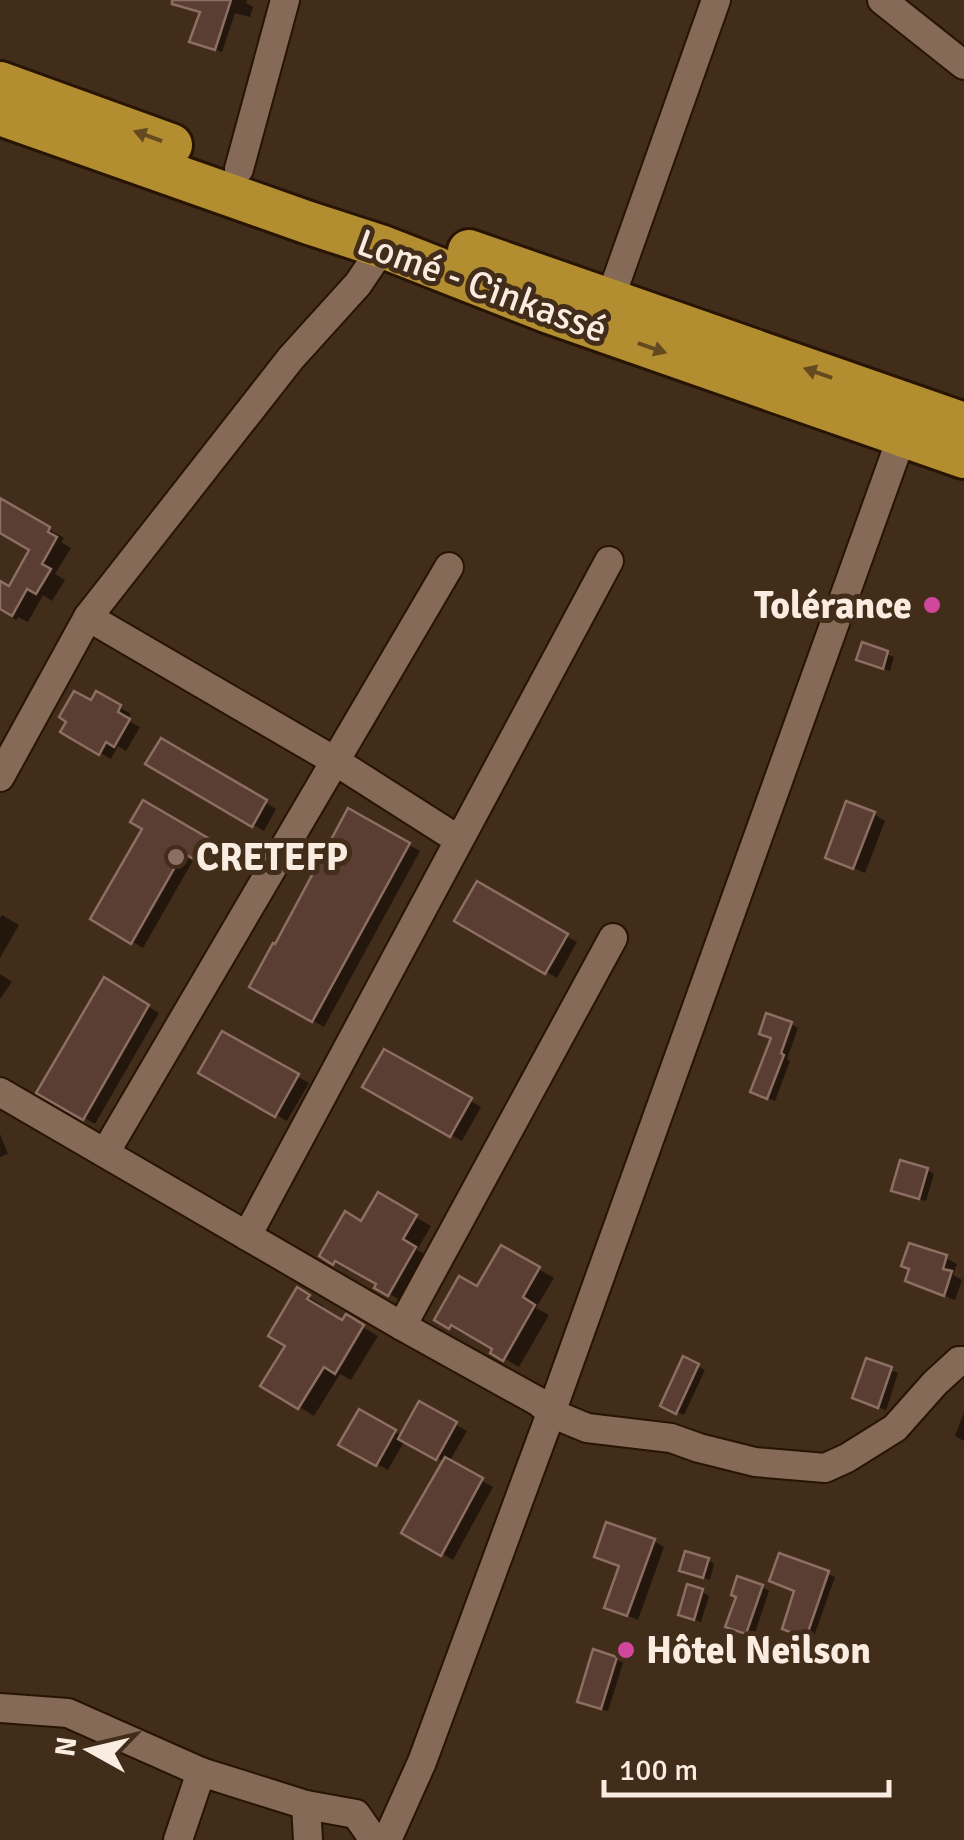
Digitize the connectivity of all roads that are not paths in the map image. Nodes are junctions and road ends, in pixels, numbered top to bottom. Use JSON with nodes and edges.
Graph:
{"nodes":[{"id":1,"x":285,"y":0,"type":"edge"},
{"id":2,"x":716,"y":0,"type":"edge"},
{"id":3,"x":882,"y":0,"type":"edge"},
{"id":4,"x":964,"y":66,"type":"edge"},
{"id":5,"x":0,"y":82,"type":"edge"},
{"id":6,"x":0,"y":114,"type":"edge"},
{"id":7,"x":239,"y":169,"type":"junction"},
{"id":8,"x":388,"y":236,"type":"junction"},
{"id":9,"x":610,"y":298,"type":"junction"},
{"id":10,"x":964,"y":424,"type":"edge"},
{"id":11,"x":902,"y":436,"type":"junction"},
{"id":12,"x":964,"y":457,"type":"edge"},
{"id":13,"x":609,"y":561,"type":"dead end"},
{"id":14,"x":448,"y":567,"type":"dead end"},
{"id":15,"x":88,"y":617,"type":"junction"},
{"id":16,"x":335,"y":761,"type":"junction"},
{"id":17,"x":0,"y":778,"type":"edge"},
{"id":18,"x":459,"y":840,"type":"junction"},
{"id":19,"x":613,"y":938,"type":"dead end"},
{"id":20,"x":0,"y":1092,"type":"edge"},
{"id":21,"x":105,"y":1153,"type":"junction"},
{"id":22,"x":247,"y":1236,"type":"junction"},
{"id":23,"x":402,"y":1326,"type":"junction"},
{"id":24,"x":964,"y":1361,"type":"edge"},
{"id":25,"x":551,"y":1413,"type":"junction"},
{"id":26,"x":2,"y":1696,"type":"edge"},
{"id":27,"x":201,"y":1772,"type":"junction"},
{"id":28,"x":306,"y":1806,"type":"junction"},
{"id":29,"x":178,"y":1840,"type":"edge"},
{"id":30,"x":308,"y":1840,"type":"edge"},
{"id":31,"x":374,"y":1840,"type":"edge"},
{"id":32,"x":388,"y":1840,"type":"edge"}],
"edges":[{"from":1,"to":7,"type":"street"},
{"from":2,"to":9,"type":"street"},
{"from":3,"to":4,"type":"street"},
{"from":7,"to":5,"type":"highway","name":"Lomé - Cinkassé","one_way":true},
{"from":6,"to":8,"type":"highway","name":"Lomé - Cinkassé"},
{"from":7,"to":8,"type":"highway","name":"Lomé - Cinkassé"},
{"from":8,"to":9,"type":"highway","name":"Lomé - Cinkassé"},
{"from":8,"to":11,"type":"highway","name":"Lomé - Cinkassé","one_way":true},
{"from":8,"to":15,"type":"street"},
{"from":10,"to":9,"type":"highway","name":"Lomé - Cinkassé","one_way":true},
{"from":11,"to":12,"type":"highway","name":"Lomé - Cinkassé"},
{"from":11,"to":25,"type":"street"},
{"from":13,"to":18,"type":"street"},
{"from":14,"to":16,"type":"street"},
{"from":15,"to":16,"type":"street"},
{"from":15,"to":17,"type":"street"},
{"from":16,"to":18,"type":"street"},
{"from":16,"to":21,"type":"street"},
{"from":18,"to":22,"type":"street"},
{"from":19,"to":23,"type":"street"},
{"from":20,"to":21,"type":"street"},
{"from":21,"to":22,"type":"street"},
{"from":22,"to":23,"type":"street"},
{"from":23,"to":25,"type":"street"},
{"from":24,"to":25,"type":"street"},
{"from":25,"to":32,"type":"street"},
{"from":26,"to":27,"type":"street"},
{"from":27,"to":28,"type":"street"},
{"from":27,"to":29,"type":"street"},
{"from":28,"to":30,"type":"street"},
{"from":28,"to":31,"type":"street"}]}
